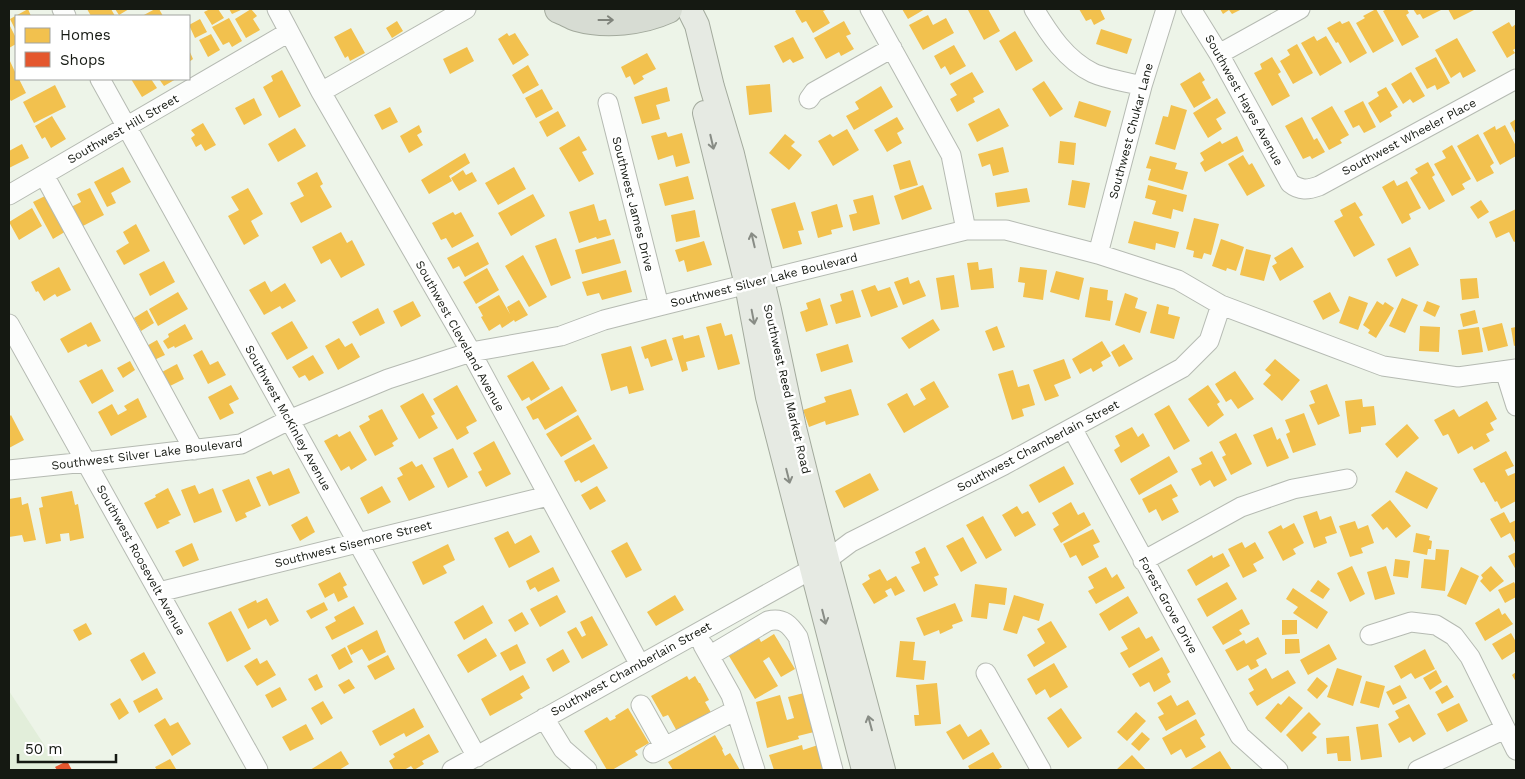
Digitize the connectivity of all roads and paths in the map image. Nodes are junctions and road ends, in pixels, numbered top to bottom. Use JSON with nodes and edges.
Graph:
{"nodes":[{"id":1,"x":277,"y":9,"type":"edge"},
{"id":2,"x":466,"y":9,"type":"edge"},
{"id":3,"x":559,"y":9,"type":"edge"},
{"id":4,"x":668,"y":9,"type":"edge"},
{"id":5,"x":685,"y":9,"type":"edge"},
{"id":6,"x":689,"y":9,"type":"edge"},
{"id":7,"x":870,"y":9,"type":"edge"},
{"id":8,"x":1034,"y":9,"type":"edge"},
{"id":9,"x":1166,"y":9,"type":"edge"},
{"id":10,"x":1191,"y":9,"type":"edge"},
{"id":11,"x":1300,"y":9,"type":"edge"},
{"id":12,"x":290,"y":32,"type":"junction"},
{"id":13,"x":892,"y":48,"type":"junction"},
{"id":14,"x":1219,"y":54,"type":"junction"},
{"id":15,"x":1516,"y":79,"type":"edge"},
{"id":16,"x":101,"y":80,"type":"edge"},
{"id":17,"x":1142,"y":86,"type":"junction"},
{"id":18,"x":321,"y":92,"type":"junction"},
{"id":19,"x":809,"y":99,"type":"dead end"},
{"id":20,"x":608,"y":103,"type":"dead end"},
{"id":21,"x":127,"y":127,"type":"junction"},
{"id":22,"x":44,"y":175,"type":"junction"},
{"id":23,"x":1299,"y":189,"type":"joint"},
{"id":24,"x":9,"y":195,"type":"edge"},
{"id":25,"x":966,"y":230,"type":"junction"},
{"id":26,"x":1098,"y":254,"type":"junction"},
{"id":27,"x":755,"y":282,"type":"junction"},
{"id":28,"x":1221,"y":305,"type":"junction"},
{"id":29,"x":658,"y":306,"type":"junction"},
{"id":30,"x":9,"y":324,"type":"edge"},
{"id":31,"x":471,"y":352,"type":"junction"},
{"id":32,"x":1511,"y":370,"type":"edge"},
{"id":33,"x":1516,"y":406,"type":"edge"},
{"id":34,"x":290,"y":420,"type":"junction"},
{"id":35,"x":1072,"y":428,"type":"junction"},
{"id":36,"x":194,"y":450,"type":"junction"},
{"id":37,"x":86,"y":462,"type":"junction"},
{"id":38,"x":9,"y":470,"type":"edge"},
{"id":39,"x":1348,"y":479,"type":"dead end"},
{"id":40,"x":548,"y":496,"type":"junction"},
{"id":41,"x":359,"y":543,"type":"junction"},
{"id":42,"x":1144,"y":561,"type":"junction"},
{"id":43,"x":819,"y":565,"type":"junction"},
{"id":44,"x":159,"y":592,"type":"junction"},
{"id":45,"x":696,"y":633,"type":"junction"},
{"id":46,"x":1370,"y":636,"type":"dead end"},
{"id":47,"x":709,"y":656,"type":"junction"},
{"id":48,"x":640,"y":664,"type":"junction"},
{"id":49,"x":986,"y":673,"type":"dead end"},
{"id":50,"x":641,"y":705,"type":"dead end"},
{"id":51,"x":736,"y":710,"type":"junction"},
{"id":52,"x":544,"y":718,"type":"junction"},
{"id":53,"x":1505,"y":729,"type":"junction"},
{"id":54,"x":1516,"y":750,"type":"edge"},
{"id":55,"x":476,"y":757,"type":"junction"},
{"id":56,"x":258,"y":770,"type":"edge"},
{"id":57,"x":452,"y":770,"type":"edge"},
{"id":58,"x":587,"y":770,"type":"edge"},
{"id":59,"x":755,"y":770,"type":"edge"},
{"id":60,"x":833,"y":770,"type":"edge"},
{"id":61,"x":864,"y":770,"type":"edge"},
{"id":62,"x":883,"y":770,"type":"edge"},
{"id":63,"x":1041,"y":770,"type":"edge"},
{"id":64,"x":1278,"y":770,"type":"edge"},
{"id":65,"x":1418,"y":770,"type":"edge"}],
"edges":[{"from":1,"to":12,"type":"street","name":"Southwest Cleveland Avenue"},
{"from":2,"to":18,"type":"street"},
{"from":3,"to":4,"type":"highway","one_way":true},
{"from":5,"to":27,"type":"main road","name":"Southwest Reed Market Road","one_way":true},
{"from":27,"to":6,"type":"main road","name":"Southwest Reed Market Road","one_way":true},
{"from":7,"to":13,"type":"street"},
{"from":8,"to":17,"type":"street"},
{"from":9,"to":17,"type":"street","name":"Southwest Chukar Lane"},
{"from":10,"to":14,"type":"street","name":"Southwest Hayes Avenue"},
{"from":11,"to":14,"type":"street"},
{"from":12,"to":18,"type":"street","name":"Southwest Cleveland Avenue"},
{"from":12,"to":21,"type":"street","name":"Southwest Hill Street"},
{"from":13,"to":19,"type":"street"},
{"from":13,"to":25,"type":"street"},
{"from":14,"to":23,"type":"street","name":"Southwest Hayes Avenue"},
{"from":15,"to":23,"type":"street","name":"Southwest Wheeler Place"},
{"from":16,"to":21,"type":"street","name":"Southwest McKinley Avenue"},
{"from":17,"to":26,"type":"street","name":"Southwest Chukar Lane"},
{"from":18,"to":31,"type":"street","name":"Southwest Cleveland Avenue"},
{"from":20,"to":29,"type":"street","name":"Southwest James Drive"},
{"from":21,"to":22,"type":"street","name":"Southwest Hill Street"},
{"from":21,"to":34,"type":"street","name":"Southwest McKinley Avenue"},
{"from":22,"to":24,"type":"street","name":"Southwest Hill Street"},
{"from":22,"to":36,"type":"street"},
{"from":25,"to":26,"type":"street","name":"Southwest Silver Lake Boulevard"},
{"from":25,"to":27,"type":"street","name":"Southwest Silver Lake Boulevard"},
{"from":26,"to":28,"type":"street","name":"Southwest Silver Lake Boulevard"},
{"from":27,"to":29,"type":"street","name":"Southwest Silver Lake Boulevard"},
{"from":27,"to":43,"type":"main road","name":"Southwest Reed Market Road"},
{"from":28,"to":32,"type":"street","name":"Southwest Silver Lake Boulevard"},
{"from":28,"to":35,"type":"street","name":"Southwest Chamberlain Street"},
{"from":29,"to":31,"type":"street","name":"Southwest Silver Lake Boulevard"},
{"from":30,"to":37,"type":"street","name":"Southwest Roosevelt Avenue"},
{"from":31,"to":34,"type":"street","name":"Southwest Silver Lake Boulevard"},
{"from":31,"to":40,"type":"street","name":"Southwest Cleveland Avenue"},
{"from":32,"to":33,"type":"street"},
{"from":34,"to":36,"type":"street","name":"Southwest Silver Lake Boulevard"},
{"from":34,"to":41,"type":"street","name":"Southwest McKinley Avenue"},
{"from":35,"to":42,"type":"street","name":"Forest Grove Drive"},
{"from":35,"to":43,"type":"street","name":"Southwest Chamberlain Street"},
{"from":36,"to":37,"type":"street","name":"Southwest Silver Lake Boulevard"},
{"from":37,"to":38,"type":"street","name":"Southwest Silver Lake Boulevard"},
{"from":37,"to":44,"type":"street","name":"Southwest Roosevelt Avenue"},
{"from":39,"to":42,"type":"street"},
{"from":40,"to":41,"type":"street","name":"Southwest Sisemore Street"},
{"from":40,"to":48,"type":"street","name":"Southwest Cleveland Avenue"},
{"from":41,"to":44,"type":"street","name":"Southwest Sisemore Street"},
{"from":41,"to":55,"type":"street","name":"Southwest McKinley Avenue"},
{"from":42,"to":64,"type":"street","name":"Forest Grove Drive"},
{"from":43,"to":45,"type":"street","name":"Southwest Chamberlain Street"},
{"from":43,"to":61,"type":"main road","name":"Southwest Reed Market Road","one_way":true},
{"from":62,"to":43,"type":"main road","name":"Southwest Reed Market Road","one_way":true},
{"from":44,"to":56,"type":"street","name":"Southwest Roosevelt Avenue"},
{"from":45,"to":47,"type":"street"},
{"from":45,"to":48,"type":"street","name":"Southwest Chamberlain Street"},
{"from":46,"to":53,"type":"street"},
{"from":47,"to":51,"type":"street"},
{"from":47,"to":60,"type":"street"},
{"from":48,"to":52,"type":"street","name":"Southwest Chamberlain Street"},
{"from":49,"to":63,"type":"street"},
{"from":50,"to":51,"type":"street"},
{"from":51,"to":59,"type":"street"},
{"from":52,"to":55,"type":"street","name":"Southwest Chamberlain Street"},
{"from":52,"to":58,"type":"street"},
{"from":53,"to":54,"type":"street"},
{"from":53,"to":65,"type":"street"},
{"from":55,"to":57,"type":"street","name":"Southwest Chamberlain Street"}]}
